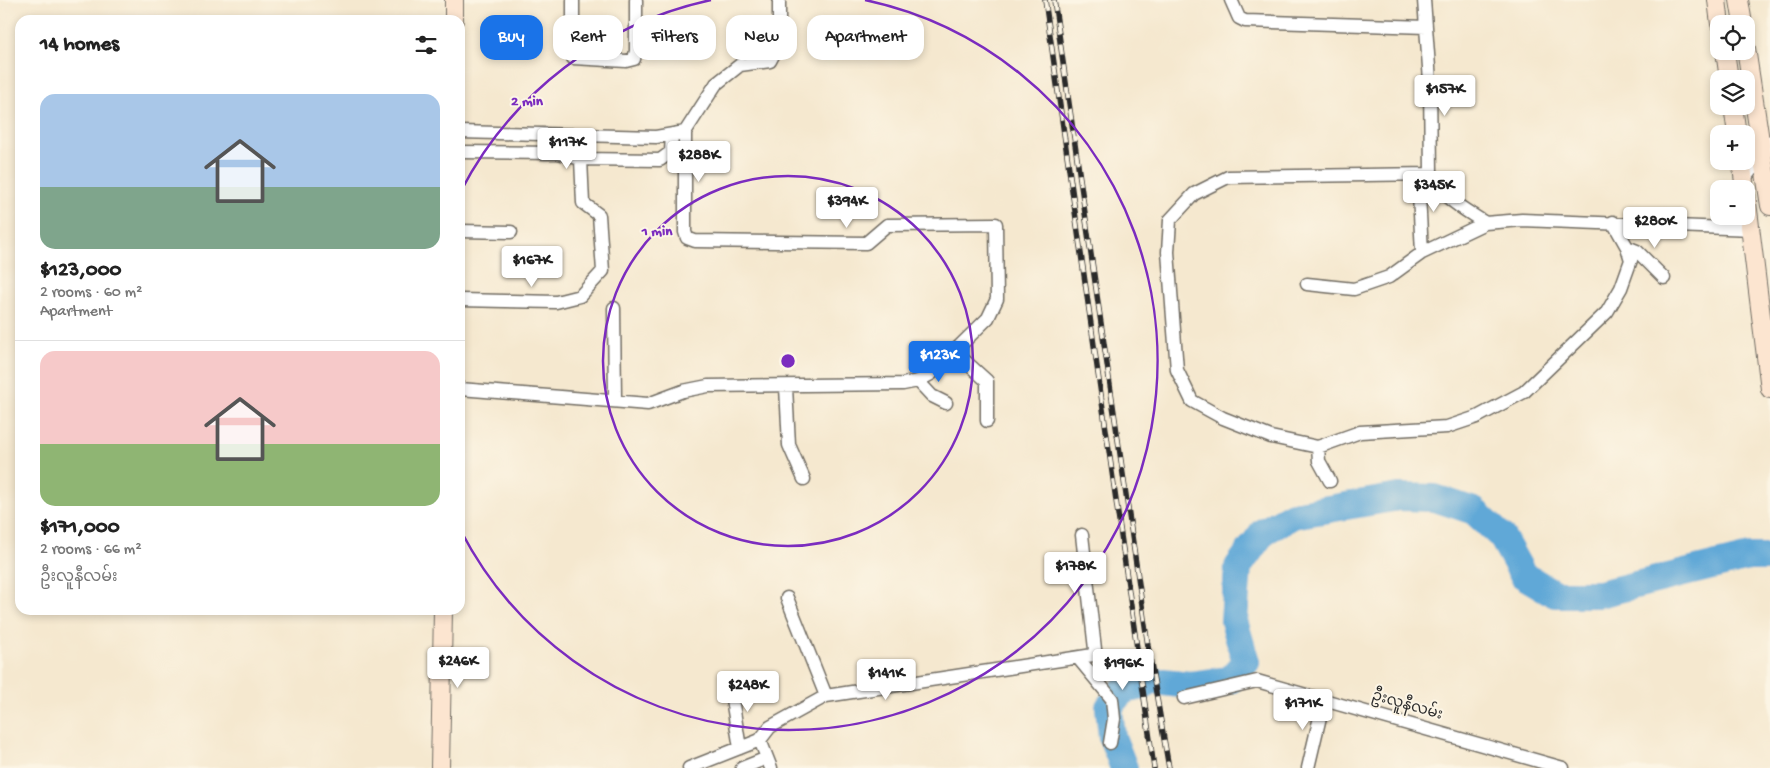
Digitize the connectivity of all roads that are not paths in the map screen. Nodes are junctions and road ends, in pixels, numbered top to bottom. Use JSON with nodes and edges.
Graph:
{"nodes":[{"id":1,"x":454,"y":0,"type":"edge"},
{"id":2,"x":573,"y":0,"type":"edge"},
{"id":3,"x":636,"y":0,"type":"edge"},
{"id":4,"x":779,"y":0,"type":"edge"},
{"id":5,"x":1231,"y":0,"type":"edge"},
{"id":6,"x":1424,"y":0,"type":"edge"},
{"id":7,"x":1717,"y":0,"type":"edge"},
{"id":8,"x":1739,"y":0,"type":"edge"},
{"id":9,"x":454,"y":15,"type":"edge"},
{"id":10,"x":1719,"y":15,"type":"edge"},
{"id":11,"x":1742,"y":15,"type":"edge"},
{"id":12,"x":1426,"y":28,"type":"junction"},
{"id":13,"x":1748,"y":60,"type":"edge"},
{"id":14,"x":465,"y":132,"type":"edge"},
{"id":15,"x":679,"y":133,"type":"junction"},
{"id":16,"x":1766,"y":148,"type":"edge"},
{"id":17,"x":465,"y":152,"type":"edge"},
{"id":18,"x":581,"y":159,"type":"junction"},
{"id":19,"x":1425,"y":174,"type":"junction"},
{"id":20,"x":1744,"y":180,"type":"edge"},
{"id":21,"x":1770,"y":206,"type":"edge"},
{"id":22,"x":1485,"y":222,"type":"junction"},
{"id":23,"x":1613,"y":222,"type":"junction"},
{"id":24,"x":1751,"y":225,"type":"edge"},
{"id":25,"x":1752,"y":229,"type":"junction"},
{"id":26,"x":465,"y":231,"type":"edge"},
{"id":27,"x":511,"y":232,"type":"dead end"},
{"id":28,"x":1627,"y":247,"type":"junction"},
{"id":29,"x":1422,"y":253,"type":"junction"},
{"id":30,"x":1664,"y":278,"type":"dead end"},
{"id":31,"x":1307,"y":284,"type":"dead end"},
{"id":32,"x":465,"y":300,"type":"edge"},
{"id":33,"x":614,"y":308,"type":"dead end"},
{"id":34,"x":1767,"y":345,"type":"edge"},
{"id":35,"x":955,"y":352,"type":"junction"},
{"id":36,"x":918,"y":381,"type":"junction"},
{"id":37,"x":786,"y":387,"type":"junction"},
{"id":38,"x":1770,"y":389,"type":"edge"},
{"id":39,"x":465,"y":390,"type":"edge"},
{"id":40,"x":615,"y":400,"type":"junction"},
{"id":41,"x":946,"y":403,"type":"dead end"},
{"id":42,"x":987,"y":421,"type":"dead end"},
{"id":43,"x":1318,"y":447,"type":"junction"},
{"id":44,"x":804,"y":479,"type":"dead end"},
{"id":45,"x":1330,"y":481,"type":"dead end"},
{"id":46,"x":1082,"y":535,"type":"dead end"},
{"id":47,"x":787,"y":598,"type":"dead end"},
{"id":48,"x":443,"y":615,"type":"edge"},
{"id":49,"x":1078,"y":658,"type":"junction"},
{"id":50,"x":763,"y":681,"type":"dead end"},
{"id":51,"x":826,"y":696,"type":"junction"},
{"id":52,"x":1184,"y":698,"type":"dead end"},
{"id":53,"x":1324,"y":700,"type":"junction"},
{"id":54,"x":760,"y":740,"type":"junction"},
{"id":55,"x":1110,"y":743,"type":"dead end"},
{"id":56,"x":735,"y":750,"type":"junction"},
{"id":57,"x":769,"y":763,"type":"edge"},
{"id":58,"x":1538,"y":764,"type":"edge"},
{"id":59,"x":440,"y":768,"type":"edge"},
{"id":60,"x":689,"y":768,"type":"edge"},
{"id":61,"x":740,"y":768,"type":"edge"},
{"id":62,"x":1308,"y":768,"type":"edge"},
{"id":63,"x":1563,"y":768,"type":"edge"}],
"edges":[{"from":1,"to":9,"type":"main road"},
{"from":2,"to":3,"type":"street"},
{"from":4,"to":15,"type":"street"},
{"from":5,"to":12,"type":"street"},
{"from":6,"to":12,"type":"street"},
{"from":7,"to":10,"type":"main road"},
{"from":8,"to":11,"type":"main road"},
{"from":12,"to":19,"type":"street"},
{"from":13,"to":16,"type":"main road"},
{"from":14,"to":15,"type":"street"},
{"from":15,"to":18,"type":"street"},
{"from":15,"to":35,"type":"street"},
{"from":16,"to":20,"type":"street"},
{"from":16,"to":21,"type":"main road"},
{"from":17,"to":18,"type":"street"},
{"from":18,"to":32,"type":"street"},
{"from":19,"to":22,"type":"street"},
{"from":19,"to":29,"type":"street"},
{"from":19,"to":43,"type":"street"},
{"from":22,"to":23,"type":"street"},
{"from":22,"to":29,"type":"street"},
{"from":23,"to":25,"type":"street"},
{"from":23,"to":28,"type":"street"},
{"from":24,"to":25,"type":"main road"},
{"from":25,"to":34,"type":"main road"},
{"from":26,"to":27,"type":"street"},
{"from":28,"to":30,"type":"street"},
{"from":28,"to":43,"type":"street"},
{"from":29,"to":31,"type":"street"},
{"from":33,"to":40,"type":"street"},
{"from":34,"to":38,"type":"main road"},
{"from":35,"to":36,"type":"street"},
{"from":35,"to":42,"type":"street"},
{"from":36,"to":37,"type":"street"},
{"from":36,"to":41,"type":"street"},
{"from":37,"to":40,"type":"street"},
{"from":37,"to":44,"type":"street"},
{"from":39,"to":40,"type":"street"},
{"from":43,"to":45,"type":"street"},
{"from":46,"to":49,"type":"street"},
{"from":47,"to":51,"type":"street"},
{"from":48,"to":59,"type":"main road"},
{"from":49,"to":51,"type":"street"},
{"from":49,"to":55,"type":"street"},
{"from":50,"to":56,"type":"street"},
{"from":51,"to":54,"type":"street"},
{"from":52,"to":53,"type":"street","name":"ဦးလူနီလမ်း"},
{"from":53,"to":58,"type":"street","name":"ဦးလူနီလမ်း"},
{"from":53,"to":62,"type":"street"},
{"from":54,"to":56,"type":"street"},
{"from":54,"to":57,"type":"street"},
{"from":56,"to":60,"type":"street"},
{"from":56,"to":61,"type":"street"},
{"from":57,"to":61,"type":"street"},
{"from":58,"to":63,"type":"street","name":"ဦးလူနီလမ်း"}]}
